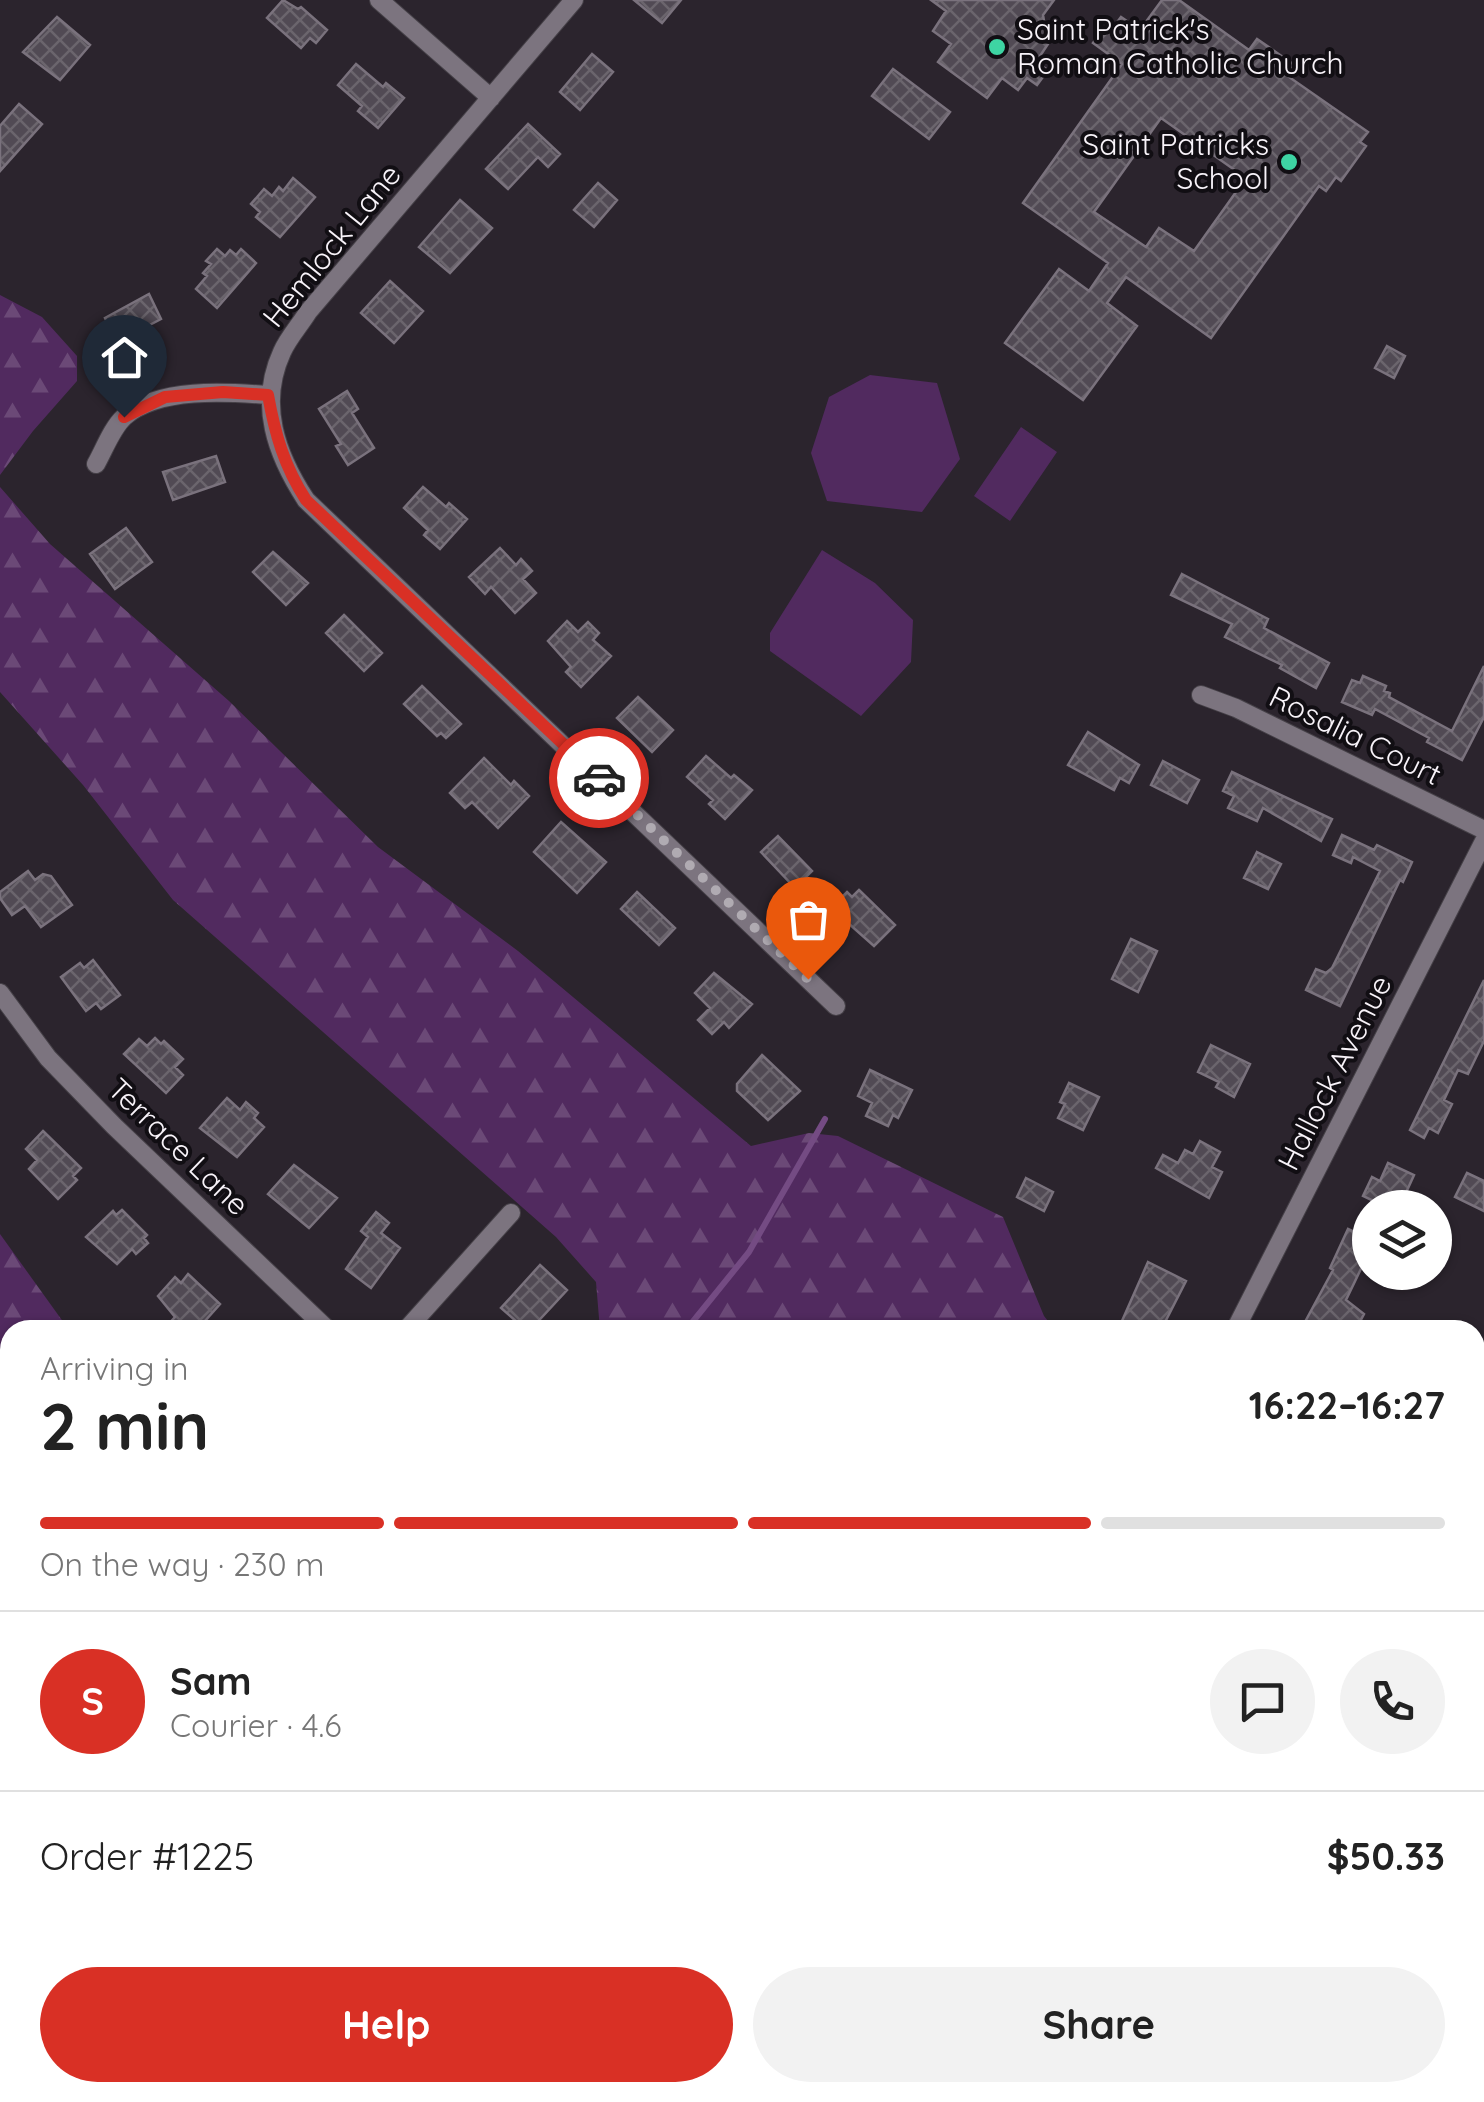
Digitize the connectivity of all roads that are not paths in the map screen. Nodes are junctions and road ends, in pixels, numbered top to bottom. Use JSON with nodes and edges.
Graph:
{"nodes":[{"id":1,"x":379,"y":0,"type":"edge"},
{"id":2,"x":574,"y":0,"type":"edge"},
{"id":3,"x":490,"y":98,"type":"junction"},
{"id":4,"x":268,"y":395,"type":"junction"},
{"id":5,"x":96,"y":464,"type":"dead end"},
{"id":6,"x":1201,"y":695,"type":"dead end"},
{"id":7,"x":1484,"y":830,"type":"edge"},
{"id":8,"x":1484,"y":842,"type":"edge"},
{"id":9,"x":0,"y":994,"type":"edge"},
{"id":10,"x":836,"y":1006,"type":"dead end"},
{"id":11,"x":510,"y":1213,"type":"dead end"},
{"id":12,"x":318,"y":1320,"type":"edge"},
{"id":13,"x":415,"y":1320,"type":"edge"},
{"id":14,"x":1240,"y":1320,"type":"edge"}],
"edges":[{"from":1,"to":3,"type":"street"},
{"from":2,"to":3,"type":"street","name":"Hemlock Lane"},
{"from":3,"to":4,"type":"street","name":"Hemlock Lane"},
{"from":4,"to":5,"type":"street"},
{"from":4,"to":10,"type":"street"},
{"from":6,"to":7,"type":"street","name":"Rosalia Court"},
{"from":8,"to":14,"type":"street","name":"Hallock Avenue"},
{"from":9,"to":12,"type":"street","name":"Terrace Lane"},
{"from":11,"to":13,"type":"street"}]}
